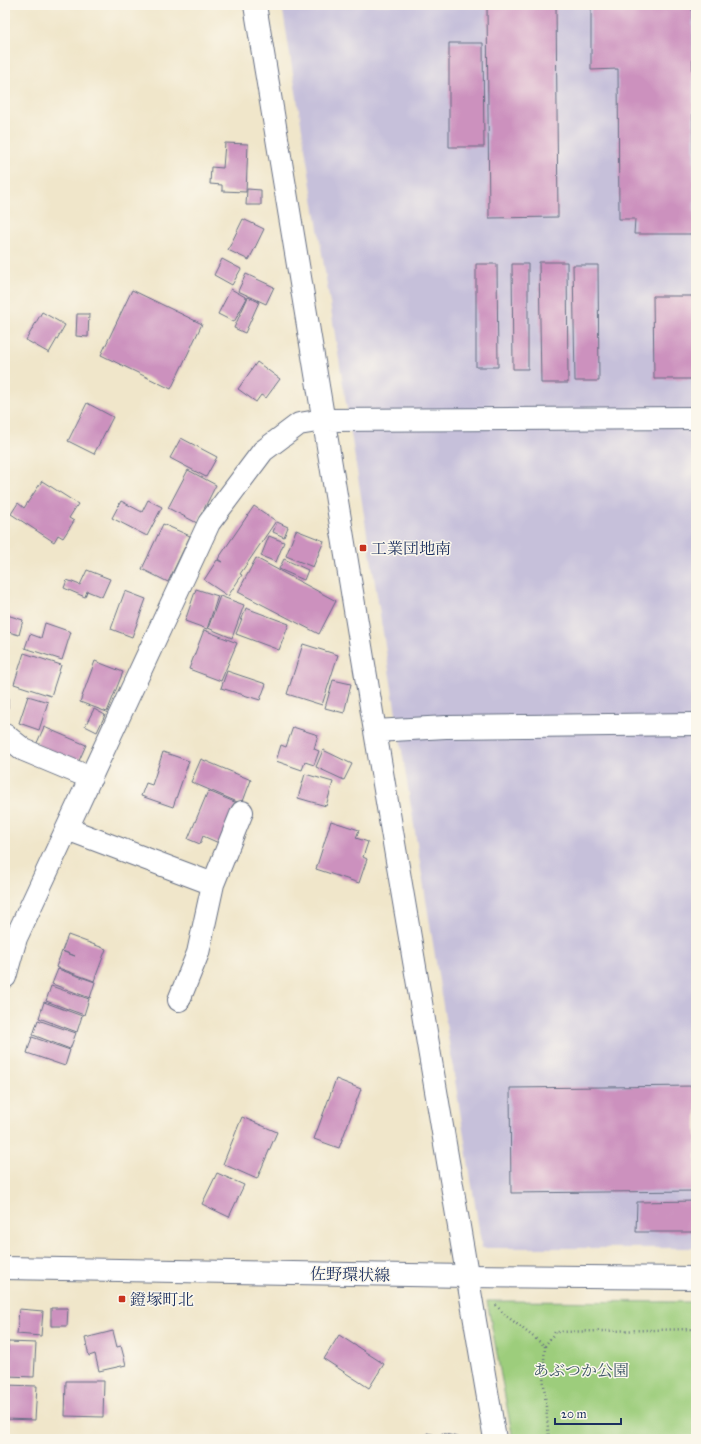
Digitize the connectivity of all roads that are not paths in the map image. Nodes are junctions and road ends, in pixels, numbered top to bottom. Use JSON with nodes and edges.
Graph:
{"nodes":[{"id":1,"x":255,"y":5,"type":"edge"},
{"id":2,"x":696,"y":418,"type":"edge"},
{"id":3,"x":323,"y":420,"type":"junction"},
{"id":4,"x":696,"y":724,"type":"edge"},
{"id":5,"x":375,"y":731,"type":"junction"},
{"id":6,"x":5,"y":735,"type":"edge"},
{"id":7,"x":91,"y":778,"type":"junction"},
{"id":8,"x":242,"y":812,"type":"dead end"},
{"id":9,"x":67,"y":829,"type":"junction"},
{"id":10,"x":213,"y":884,"type":"junction"},
{"id":11,"x":5,"y":977,"type":"edge"},
{"id":12,"x":179,"y":1000,"type":"dead end"},
{"id":13,"x":5,"y":1268,"type":"edge"},
{"id":14,"x":467,"y":1276,"type":"junction"},
{"id":15,"x":696,"y":1278,"type":"edge"},
{"id":16,"x":495,"y":1439,"type":"edge"}],
"edges":[{"from":1,"to":3,"type":"street"},
{"from":2,"to":3,"type":"street"},
{"from":3,"to":5,"type":"street"},
{"from":3,"to":7,"type":"street"},
{"from":4,"to":5,"type":"street"},
{"from":5,"to":14,"type":"street"},
{"from":6,"to":7,"type":"street"},
{"from":7,"to":9,"type":"street"},
{"from":8,"to":10,"type":"street"},
{"from":9,"to":10,"type":"street"},
{"from":9,"to":11,"type":"street"},
{"from":10,"to":12,"type":"street"},
{"from":13,"to":14,"type":"street","name":"佐野環状線"},
{"from":14,"to":15,"type":"street","name":"佐野環状線"},
{"from":14,"to":16,"type":"street"}]}
